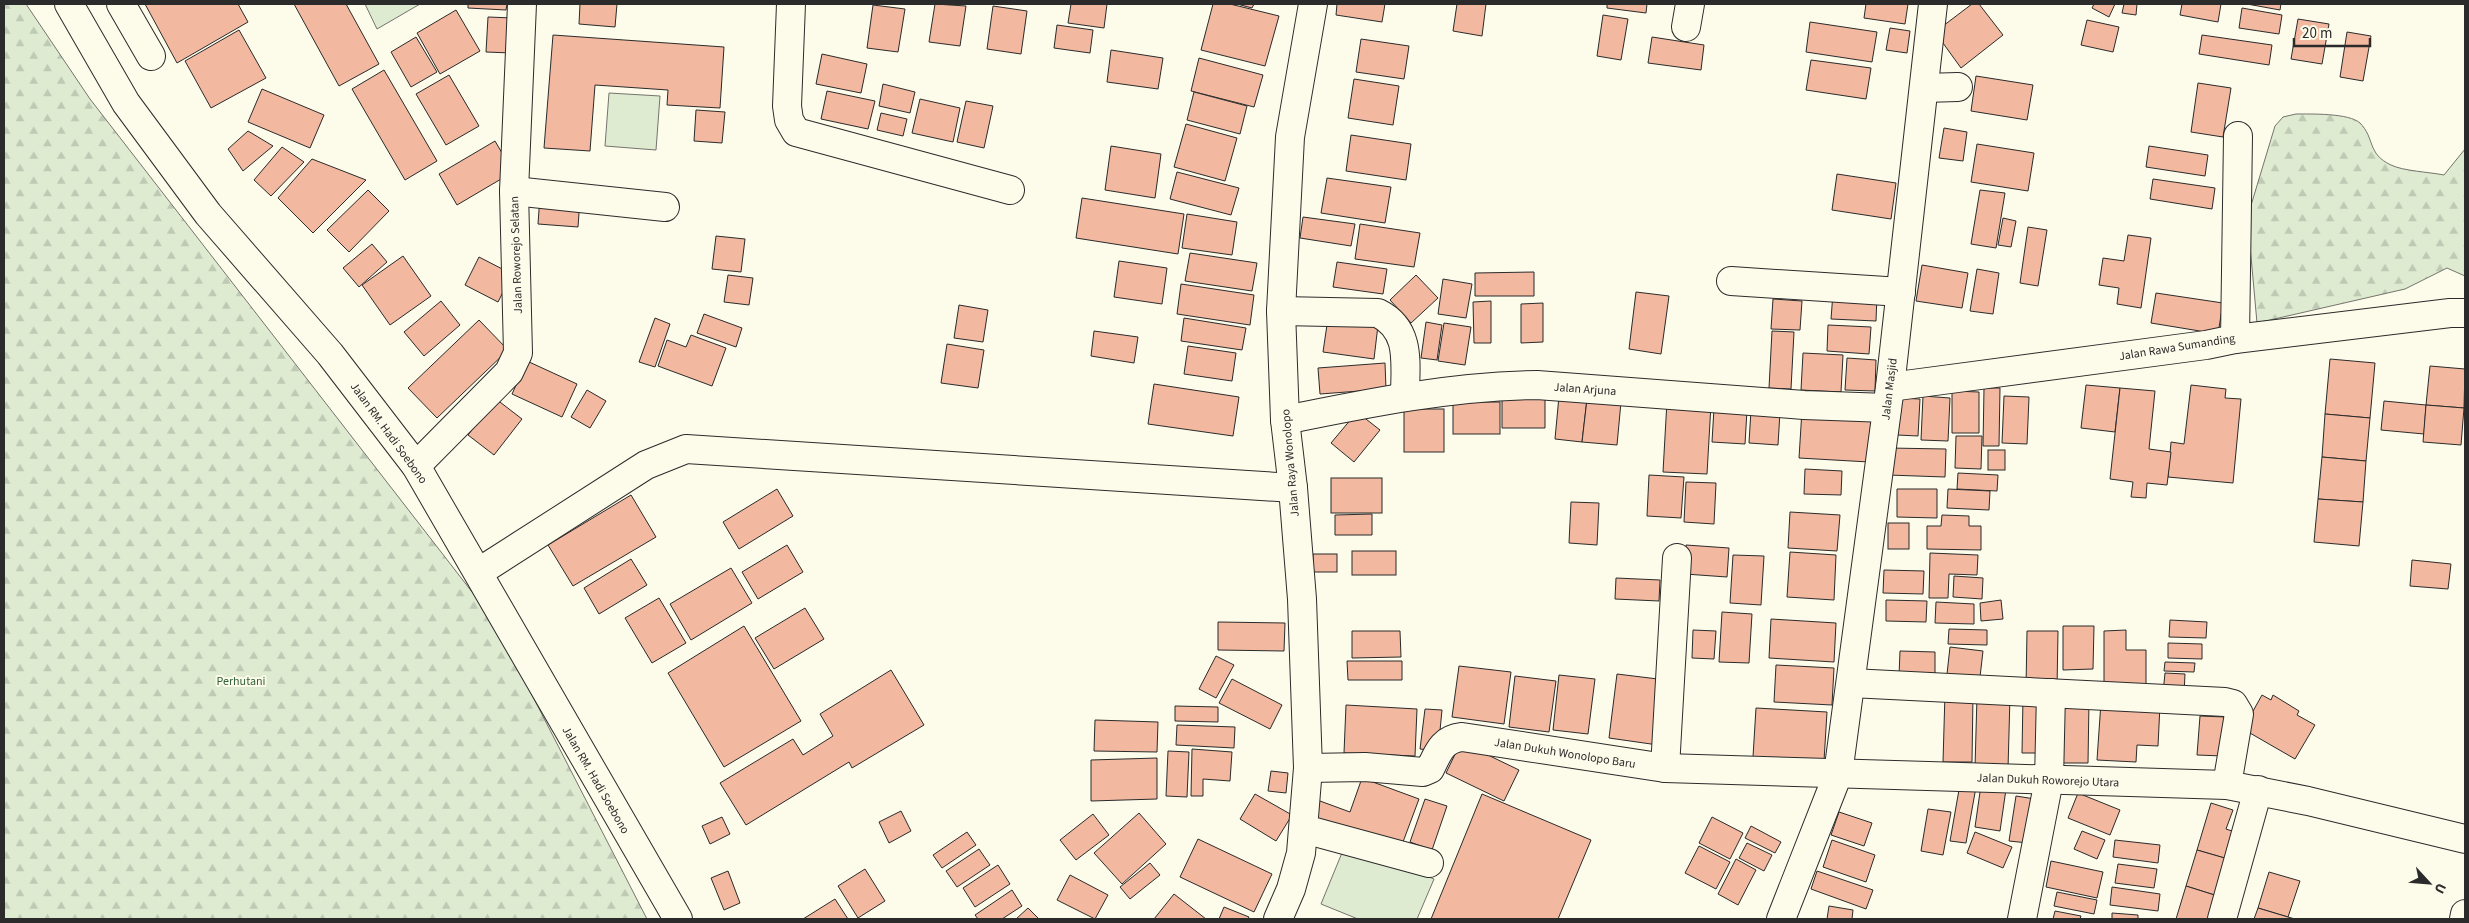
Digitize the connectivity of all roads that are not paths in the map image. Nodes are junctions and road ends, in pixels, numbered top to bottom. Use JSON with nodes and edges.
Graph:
{"nodes":[{"id":1,"x":69,"y":4,"type":"edge"},
{"id":2,"x":121,"y":4,"type":"edge"},
{"id":3,"x":522,"y":4,"type":"edge"},
{"id":4,"x":791,"y":4,"type":"edge"},
{"id":5,"x":1313,"y":4,"type":"edge"},
{"id":6,"x":1933,"y":4,"type":"edge"},
{"id":7,"x":151,"y":56,"type":"dead end"},
{"id":8,"x":1958,"y":87,"type":"dead end"},
{"id":9,"x":1924,"y":88,"type":"junction"},
{"id":10,"x":2238,"y":136,"type":"dead end"},
{"id":11,"x":1010,"y":190,"type":"dead end"},
{"id":12,"x":514,"y":191,"type":"junction"},
{"id":13,"x":664,"y":207,"type":"dead end"},
{"id":14,"x":1731,"y":281,"type":"dead end"},
{"id":15,"x":1901,"y":292,"type":"junction"},
{"id":16,"x":1281,"y":311,"type":"junction"},
{"id":17,"x":2465,"y":313,"type":"edge"},
{"id":18,"x":2235,"y":338,"type":"junction"},
{"id":19,"x":1405,"y":397,"type":"junction"},
{"id":20,"x":1888,"y":397,"type":"junction"},
{"id":21,"x":1285,"y":420,"type":"junction"},
{"id":22,"x":416,"y":466,"type":"junction"},
{"id":23,"x":1293,"y":488,"type":"junction"},
{"id":24,"x":1677,"y":558,"type":"dead end"},
{"id":25,"x":479,"y":572,"type":"junction"},
{"id":26,"x":1851,"y":684,"type":"junction"},
{"id":27,"x":2051,"y":693,"type":"junction"},
{"id":28,"x":1308,"y":768,"type":"junction"},
{"id":29,"x":1665,"y":768,"type":"junction"},
{"id":30,"x":1838,"y":774,"type":"junction"},
{"id":31,"x":2049,"y":780,"type":"junction"},
{"id":32,"x":2227,"y":785,"type":"junction"},
{"id":33,"x":2258,"y":790,"type":"junction"},
{"id":34,"x":1304,"y":829,"type":"junction"},
{"id":35,"x":2465,"y":839,"type":"edge"},
{"id":36,"x":1429,"y":864,"type":"dead end"},
{"id":37,"x":2465,"y":914,"type":"edge"},
{"id":38,"x":678,"y":919,"type":"edge"},
{"id":39,"x":1278,"y":919,"type":"edge"},
{"id":40,"x":1781,"y":919,"type":"edge"},
{"id":41,"x":2022,"y":919,"type":"edge"},
{"id":42,"x":2222,"y":919,"type":"edge"},
{"id":43,"x":2464,"y":919,"type":"edge"}],
"edges":[{"from":1,"to":22,"type":"street","name":"Jalan RM. Hadi Soebono"},
{"from":2,"to":7,"type":"street"},
{"from":3,"to":12,"type":"street","name":"Jalan Roworejo Selatan"},
{"from":4,"to":11,"type":"street"},
{"from":5,"to":16,"type":"street","name":"Jalan Raya Wonolopo"},
{"from":6,"to":9,"type":"street","name":"Jalan Masjid"},
{"from":8,"to":9,"type":"street"},
{"from":9,"to":15,"type":"street","name":"Jalan Masjid"},
{"from":10,"to":18,"type":"street"},
{"from":12,"to":13,"type":"street"},
{"from":12,"to":22,"type":"street","name":"Jalan Roworejo Selatan"},
{"from":14,"to":15,"type":"street"},
{"from":15,"to":20,"type":"street","name":"Jalan Masjid"},
{"from":16,"to":19,"type":"street"},
{"from":16,"to":21,"type":"street","name":"Jalan Raya Wonolopo"},
{"from":17,"to":18,"type":"street","name":"Jalan Rawa Sumanding"},
{"from":18,"to":20,"type":"street","name":"Jalan Rawa Sumanding"},
{"from":19,"to":20,"type":"street","name":"Jalan Arjuna"},
{"from":19,"to":21,"type":"street","name":"Jalan Arjuna"},
{"from":20,"to":26,"type":"street","name":"Jalan Masjid"},
{"from":21,"to":23,"type":"street","name":"Jalan Raya Wonolopo"},
{"from":22,"to":25,"type":"street","name":"Jalan RM. Hadi Soebono"},
{"from":23,"to":25,"type":"street"},
{"from":23,"to":28,"type":"street","name":"Jalan Raya Wonolopo"},
{"from":24,"to":29,"type":"street"},
{"from":25,"to":38,"type":"street","name":"Jalan RM. Hadi Soebono"},
{"from":26,"to":27,"type":"street"},
{"from":26,"to":30,"type":"street","name":"Jalan Masjid"},
{"from":27,"to":31,"type":"street"},
{"from":27,"to":32,"type":"street"},
{"from":28,"to":29,"type":"street","name":"Jalan Dukuh Wonolopo Baru"},
{"from":28,"to":34,"type":"street","name":"Jalan Raya Wonolopo"},
{"from":29,"to":30,"type":"street","name":"Jalan Dukuh Wonolopo Baru"},
{"from":30,"to":31,"type":"street","name":"Jalan Dukuh Roworejo Utara"},
{"from":30,"to":40,"type":"street","name":"Jalan Masjid"},
{"from":31,"to":32,"type":"street","name":"Jalan Dukuh Roworejo Utara"},
{"from":31,"to":41,"type":"street"},
{"from":32,"to":33,"type":"street","name":"Jalan Dukuh Roworejo Utara"},
{"from":33,"to":35,"type":"street","name":"Jalan Dukuh Roworejo Utara"},
{"from":33,"to":42,"type":"street"},
{"from":34,"to":36,"type":"street"},
{"from":34,"to":39,"type":"street","name":"Jalan Raya Wonolopo"},
{"from":37,"to":43,"type":"street"}]}
